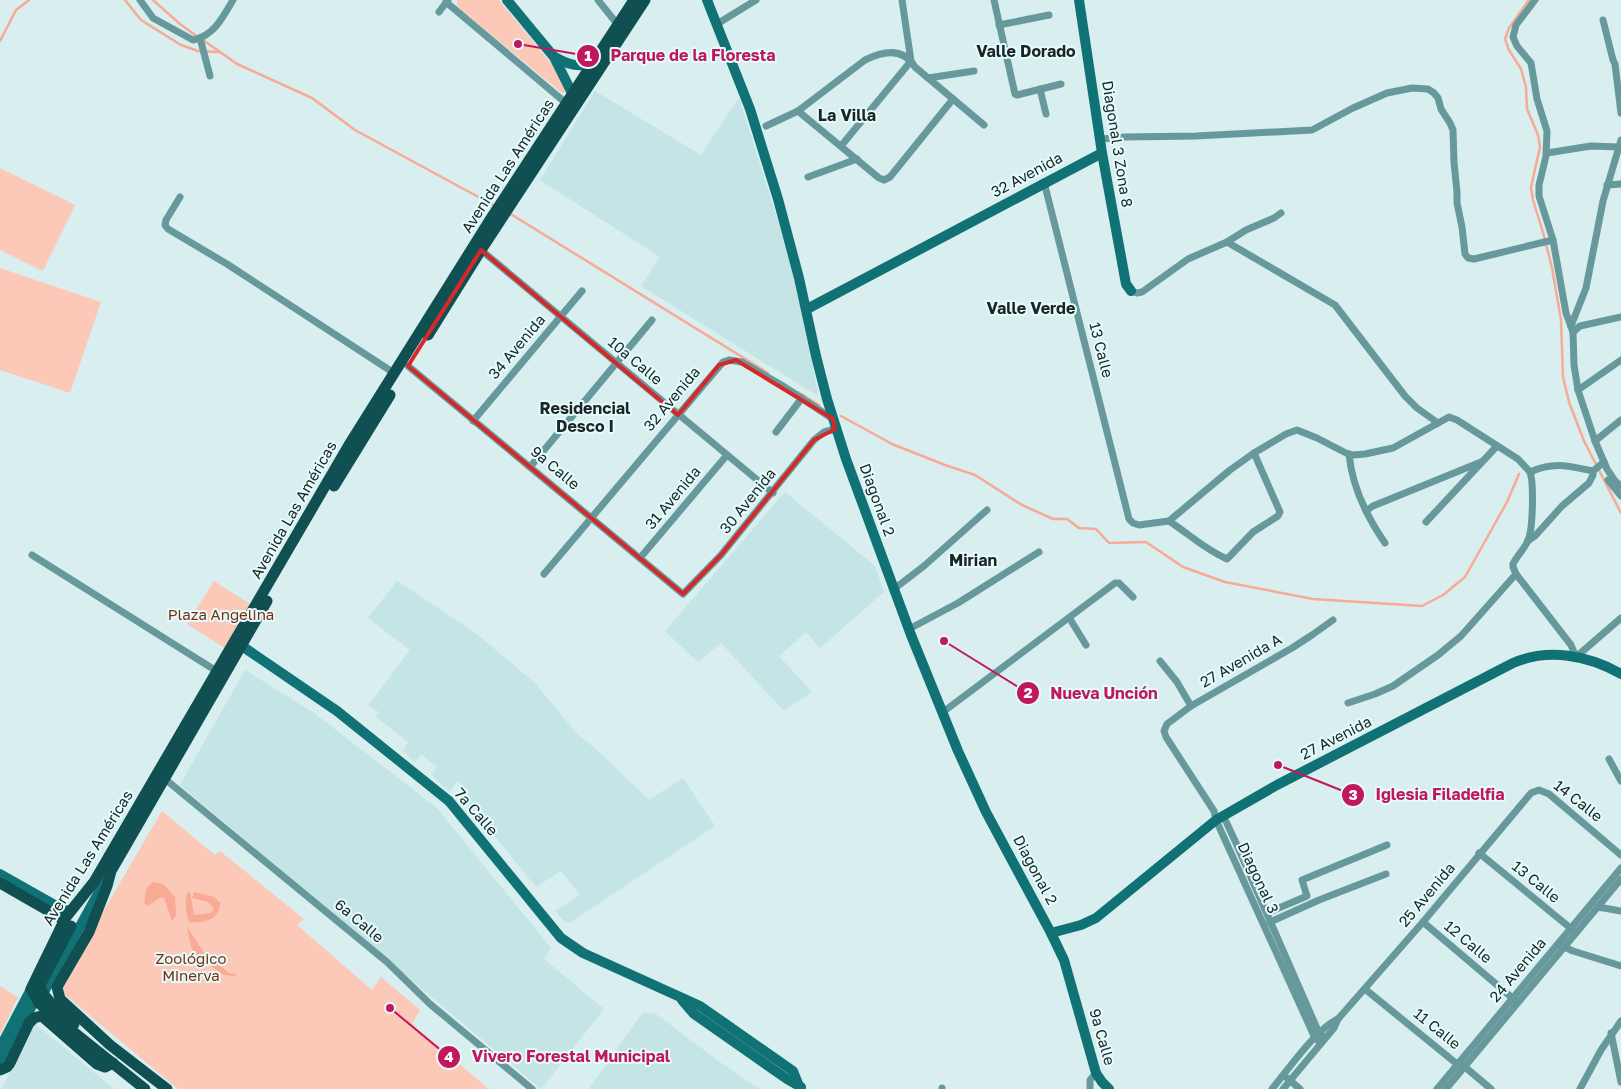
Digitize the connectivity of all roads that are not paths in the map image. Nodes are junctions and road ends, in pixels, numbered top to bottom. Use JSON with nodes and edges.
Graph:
{"nodes":[{"id":1,"x":140,"y":0,"type":"edge"},
{"id":2,"x":233,"y":0,"type":"edge"},
{"id":3,"x":507,"y":0,"type":"edge"},
{"id":4,"x":598,"y":0,"type":"edge"},
{"id":5,"x":634,"y":0,"type":"edge"},
{"id":6,"x":645,"y":0,"type":"edge"},
{"id":7,"x":707,"y":0,"type":"edge"},
{"id":8,"x":756,"y":0,"type":"edge"},
{"id":9,"x":902,"y":0,"type":"edge"},
{"id":10,"x":994,"y":0,"type":"edge"},
{"id":11,"x":1079,"y":0,"type":"edge"},
{"id":12,"x":1535,"y":0,"type":"edge"},
{"id":13,"x":447,"y":1,"type":"edge"},
{"id":14,"x":438,"y":12,"type":"dead end"},
{"id":15,"x":1049,"y":15,"type":"dead end"},
{"id":16,"x":1603,"y":20,"type":"dead end"},
{"id":17,"x":717,"y":24,"type":"junction"},
{"id":18,"x":618,"y":25,"type":"junction"},
{"id":19,"x":1000,"y":25,"type":"junction"},
{"id":20,"x":201,"y":38,"type":"junction"},
{"id":21,"x":554,"y":57,"type":"junction"},
{"id":22,"x":911,"y":61,"type":"junction"},
{"id":23,"x":592,"y":64,"type":"junction"},
{"id":24,"x":1618,"y":65,"type":"edge"},
{"id":25,"x":974,"y":71,"type":"dead end"},
{"id":26,"x":210,"y":76,"type":"dead end"},
{"id":27,"x":928,"y":78,"type":"junction"},
{"id":28,"x":1061,"y":84,"type":"dead end"},
{"id":29,"x":1040,"y":89,"type":"junction"},
{"id":30,"x":570,"y":99,"type":"junction"},
{"id":31,"x":954,"y":100,"type":"junction"},
{"id":32,"x":798,"y":112,"type":"junction"},
{"id":33,"x":1621,"y":112,"type":"edge"},
{"id":34,"x":1046,"y":114,"type":"dead end"},
{"id":35,"x":984,"y":125,"type":"dead end"},
{"id":36,"x":766,"y":126,"type":"dead end"},
{"id":37,"x":1101,"y":139,"type":"junction"},
{"id":38,"x":1620,"y":143,"type":"edge"},
{"id":39,"x":840,"y":146,"type":"junction"},
{"id":40,"x":1102,"y":153,"type":"junction"},
{"id":41,"x":1546,"y":153,"type":"junction"},
{"id":42,"x":857,"y":159,"type":"junction"},
{"id":43,"x":808,"y":177,"type":"dead end"},
{"id":44,"x":1044,"y":182,"type":"junction"},
{"id":45,"x":1621,"y":184,"type":"edge"},
{"id":46,"x":1607,"y":185,"type":"junction"},
{"id":47,"x":180,"y":197,"type":"dead end"},
{"id":48,"x":509,"y":200,"type":"junction"},
{"id":49,"x":1281,"y":213,"type":"dead end"},
{"id":50,"x":496,"y":220,"type":"junction"},
{"id":51,"x":1548,"y":241,"type":"junction"},
{"id":52,"x":1227,"y":242,"type":"junction"},
{"id":53,"x":482,"y":250,"type":"junction"},
{"id":54,"x":582,"y":291,"type":"dead end"},
{"id":55,"x":1131,"y":292,"type":"joint"},
{"id":56,"x":807,"y":309,"type":"junction"},
{"id":57,"x":560,"y":316,"type":"junction"},
{"id":58,"x":1621,"y":317,"type":"edge"},
{"id":59,"x":652,"y":320,"type":"dead end"},
{"id":60,"x":1572,"y":329,"type":"junction"},
{"id":61,"x":1621,"y":360,"type":"edge"},
{"id":62,"x":617,"y":363,"type":"junction"},
{"id":63,"x":408,"y":366,"type":"junction"},
{"id":64,"x":394,"y":373,"type":"junction"},
{"id":65,"x":1578,"y":390,"type":"junction"},
{"id":66,"x":802,"y":398,"type":"junction"},
{"id":67,"x":678,"y":415,"type":"junction"},
{"id":68,"x":1621,"y":420,"type":"edge"},
{"id":69,"x":473,"y":421,"type":"junction"},
{"id":70,"x":1438,"y":423,"type":"junction"},
{"id":71,"x":834,"y":424,"type":"junction"},
{"id":72,"x":776,"y":432,"type":"dead end"},
{"id":73,"x":1595,"y":441,"type":"junction"},
{"id":74,"x":1498,"y":446,"type":"junction"},
{"id":75,"x":1254,"y":453,"type":"junction"},
{"id":76,"x":1349,"y":454,"type":"junction"},
{"id":77,"x":727,"y":455,"type":"junction"},
{"id":78,"x":1481,"y":462,"type":"junction"},
{"id":79,"x":530,"y":467,"type":"junction"},
{"id":80,"x":1598,"y":467,"type":"junction"},
{"id":81,"x":1530,"y":472,"type":"junction"},
{"id":82,"x":1621,"y":486,"type":"edge"},
{"id":83,"x":773,"y":493,"type":"junction"},
{"id":84,"x":1621,"y":496,"type":"edge"},
{"id":85,"x":987,"y":510,"type":"dead end"},
{"id":86,"x":1366,"y":512,"type":"junction"},
{"id":87,"x":592,"y":518,"type":"junction"},
{"id":88,"x":1169,"y":521,"type":"junction"},
{"id":89,"x":1426,"y":522,"type":"dead end"},
{"id":90,"x":1528,"y":541,"type":"junction"},
{"id":91,"x":1385,"y":543,"type":"dead end"},
{"id":92,"x":1039,"y":552,"type":"dead end"},
{"id":93,"x":32,"y":555,"type":"dead end"},
{"id":94,"x":640,"y":558,"type":"junction"},
{"id":95,"x":544,"y":574,"type":"dead end"},
{"id":96,"x":1516,"y":574,"type":"junction"},
{"id":97,"x":894,"y":589,"type":"junction"},
{"id":98,"x":683,"y":594,"type":"joint"},
{"id":99,"x":1133,"y":597,"type":"dead end"},
{"id":100,"x":1070,"y":618,"type":"junction"},
{"id":101,"x":1621,"y":618,"type":"edge"},
{"id":102,"x":1332,"y":620,"type":"dead end"},
{"id":103,"x":909,"y":629,"type":"junction"},
{"id":104,"x":1086,"y":645,"type":"dead end"},
{"id":105,"x":242,"y":646,"type":"junction"},
{"id":106,"x":1576,"y":657,"type":"junction"},
{"id":107,"x":1160,"y":662,"type":"dead end"},
{"id":108,"x":218,"y":672,"type":"junction"},
{"id":109,"x":1621,"y":674,"type":"edge"},
{"id":110,"x":1348,"y":703,"type":"dead end"},
{"id":111,"x":1191,"y":706,"type":"junction"},
{"id":112,"x":943,"y":712,"type":"junction"},
{"id":113,"x":1164,"y":728,"type":"joint"},
{"id":114,"x":1609,"y":759,"type":"dead end"},
{"id":115,"x":165,"y":779,"type":"junction"},
{"id":116,"x":1621,"y":781,"type":"edge"},
{"id":117,"x":1539,"y":790,"type":"joint"},
{"id":118,"x":1219,"y":818,"type":"junction"},
{"id":119,"x":1387,"y":845,"type":"dead end"},
{"id":120,"x":1479,"y":853,"type":"junction"},
{"id":121,"x":1621,"y":855,"type":"edge"},
{"id":122,"x":1621,"y":868,"type":"edge"},
{"id":123,"x":111,"y":871,"type":"junction"},
{"id":124,"x":0,"y":874,"type":"edge"},
{"id":125,"x":1386,"y":874,"type":"dead end"},
{"id":126,"x":1621,"y":879,"type":"edge"},
{"id":127,"x":0,"y":883,"type":"edge"},
{"id":128,"x":0,"y":888,"type":"edge"},
{"id":129,"x":1598,"y":907,"type":"junction"},
{"id":130,"x":1621,"y":911,"type":"edge"},
{"id":131,"x":1267,"y":913,"type":"junction"},
{"id":132,"x":66,"y":920,"type":"junction"},
{"id":133,"x":1270,"y":922,"type":"junction"},
{"id":134,"x":1423,"y":922,"type":"junction"},
{"id":135,"x":1573,"y":930,"type":"junction"},
{"id":136,"x":1052,"y":933,"type":"junction"},
{"id":137,"x":1561,"y":945,"type":"junction"},
{"id":138,"x":1621,"y":966,"type":"edge"},
{"id":139,"x":31,"y":989,"type":"junction"},
{"id":140,"x":1073,"y":989,"type":"joint"},
{"id":141,"x":1365,"y":989,"type":"junction"},
{"id":142,"x":45,"y":990,"type":"dead end"},
{"id":143,"x":1515,"y":1000,"type":"junction"},
{"id":144,"x":33,"y":1004,"type":"dead end"},
{"id":145,"x":46,"y":1015,"type":"junction"},
{"id":146,"x":1338,"y":1020,"type":"junction"},
{"id":147,"x":1621,"y":1020,"type":"edge"},
{"id":148,"x":1611,"y":1033,"type":"junction"},
{"id":149,"x":1317,"y":1035,"type":"junction"},
{"id":150,"x":1323,"y":1040,"type":"junction"},
{"id":151,"x":110,"y":1044,"type":"junction"},
{"id":152,"x":0,"y":1048,"type":"edge"},
{"id":153,"x":0,"y":1064,"type":"edge"},
{"id":154,"x":1461,"y":1065,"type":"junction"},
{"id":155,"x":0,"y":1070,"type":"edge"},
{"id":156,"x":1096,"y":1073,"type":"junction"},
{"id":157,"x":1284,"y":1075,"type":"junction"},
{"id":158,"x":1290,"y":1080,"type":"junction"},
{"id":159,"x":1621,"y":1082,"type":"edge"},
{"id":160,"x":802,"y":1087,"type":"edge"},
{"id":161,"x":145,"y":1089,"type":"edge"},
{"id":162,"x":166,"y":1089,"type":"edge"},
{"id":163,"x":532,"y":1089,"type":"edge"},
{"id":164,"x":1090,"y":1089,"type":"edge"},
{"id":165,"x":1109,"y":1089,"type":"edge"},
{"id":166,"x":1272,"y":1089,"type":"edge"},
{"id":167,"x":1283,"y":1089,"type":"edge"},
{"id":168,"x":1300,"y":1089,"type":"edge"},
{"id":169,"x":1436,"y":1089,"type":"edge"},
{"id":170,"x":1446,"y":1089,"type":"edge"},
{"id":171,"x":1491,"y":1089,"type":"edge"},
{"id":172,"x":1580,"y":1089,"type":"edge"}],
"edges":[{"from":1,"to":20,"type":"street"},
{"from":2,"to":20,"type":"street"},
{"from":3,"to":21,"type":"street"},
{"from":4,"to":18,"type":"street"},
{"from":5,"to":18,"type":"main road","name":"Avenida Las Américas"},
{"from":6,"to":48,"type":"main road","name":"Avenida Las Américas"},
{"from":7,"to":17,"type":"street","name":"Diagonal 2"},
{"from":8,"to":17,"type":"street"},
{"from":9,"to":22,"type":"street"},
{"from":10,"to":19,"type":"street"},
{"from":11,"to":37,"type":"street","name":"Diagonal 3 Zona 8"},
{"from":12,"to":41,"type":"street"},
{"from":13,"to":14,"type":"street"},
{"from":13,"to":30,"type":"street"},
{"from":15,"to":19,"type":"street"},
{"from":16,"to":24,"type":"street"},
{"from":17,"to":56,"type":"street","name":"Diagonal 2"},
{"from":18,"to":23,"type":"main road","name":"Avenida Las Américas"},
{"from":19,"to":29,"type":"street"},
{"from":20,"to":26,"type":"street"},
{"from":21,"to":23,"type":"street"},
{"from":21,"to":30,"type":"street"},
{"from":22,"to":27,"type":"street"},
{"from":22,"to":32,"type":"street"},
{"from":22,"to":39,"type":"street"},
{"from":23,"to":30,"type":"main road","name":"Avenida Las Américas"},
{"from":24,"to":33,"type":"street"},
{"from":25,"to":27,"type":"street"},
{"from":27,"to":31,"type":"street"},
{"from":28,"to":29,"type":"street"},
{"from":29,"to":34,"type":"street"},
{"from":30,"to":48,"type":"main road","name":"Avenida Las Américas"},
{"from":31,"to":35,"type":"street"},
{"from":31,"to":42,"type":"street"},
{"from":32,"to":36,"type":"street"},
{"from":32,"to":39,"type":"street"},
{"from":37,"to":40,"type":"street","name":"Diagonal 3 Zona 8"},
{"from":37,"to":51,"type":"street"},
{"from":38,"to":41,"type":"street"},
{"from":38,"to":46,"type":"street"},
{"from":39,"to":42,"type":"street"},
{"from":40,"to":44,"type":"street","name":"32 Avenida"},
{"from":40,"to":55,"type":"street","name":"Diagonal 3 Zona 8"},
{"from":41,"to":51,"type":"street"},
{"from":42,"to":43,"type":"street"},
{"from":44,"to":56,"type":"street","name":"32 Avenida"},
{"from":44,"to":88,"type":"street","name":"13 Calle"},
{"from":45,"to":46,"type":"street"},
{"from":46,"to":60,"type":"street"},
{"from":47,"to":64,"type":"street"},
{"from":48,"to":50,"type":"main road","name":"Avenida Las Américas"},
{"from":49,"to":52,"type":"street"},
{"from":50,"to":53,"type":"main road","name":"Avenida Las Américas"},
{"from":50,"to":64,"type":"main road","name":"Avenida Las Américas"},
{"from":51,"to":60,"type":"street"},
{"from":52,"to":55,"type":"street"},
{"from":52,"to":70,"type":"street"},
{"from":53,"to":57,"type":"street","name":"10a Calle"},
{"from":53,"to":63,"type":"main road","name":"Avenida Las Américas"},
{"from":54,"to":57,"type":"street","name":"34 Avenida"},
{"from":56,"to":71,"type":"street","name":"Diagonal 2"},
{"from":57,"to":62,"type":"street","name":"10a Calle"},
{"from":57,"to":69,"type":"street","name":"34 Avenida"},
{"from":58,"to":60,"type":"street"},
{"from":59,"to":62,"type":"street"},
{"from":60,"to":65,"type":"street"},
{"from":61,"to":65,"type":"street"},
{"from":62,"to":67,"type":"street","name":"10a Calle"},
{"from":62,"to":79,"type":"street"},
{"from":63,"to":69,"type":"street","name":"9a Calle"},
{"from":63,"to":105,"type":"main road","name":"Avenida Las Américas"},
{"from":64,"to":108,"type":"main road","name":"Avenida Las Américas"},
{"from":65,"to":73,"type":"street"},
{"from":66,"to":67,"type":"street","name":"32 Avenida"},
{"from":66,"to":71,"type":"street","name":"32 Avenida"},
{"from":66,"to":72,"type":"street"},
{"from":67,"to":77,"type":"street","name":"10a Calle"},
{"from":67,"to":87,"type":"street","name":"32 Avenida"},
{"from":68,"to":73,"type":"street"},
{"from":69,"to":79,"type":"street","name":"9a Calle"},
{"from":70,"to":74,"type":"street"},
{"from":70,"to":76,"type":"street"},
{"from":71,"to":83,"type":"street","name":"30 Avenida"},
{"from":71,"to":97,"type":"street","name":"Diagonal 2"},
{"from":73,"to":80,"type":"street"},
{"from":74,"to":78,"type":"street"},
{"from":74,"to":81,"type":"street"},
{"from":75,"to":76,"type":"street"},
{"from":75,"to":88,"type":"street"},
{"from":75,"to":88,"type":"street"},
{"from":76,"to":86,"type":"street"},
{"from":77,"to":83,"type":"street","name":"10a Calle"},
{"from":77,"to":94,"type":"street","name":"31 Avenida"},
{"from":78,"to":86,"type":"street"},
{"from":78,"to":89,"type":"street"},
{"from":79,"to":87,"type":"street","name":"9a Calle"},
{"from":80,"to":81,"type":"street"},
{"from":80,"to":82,"type":"street"},
{"from":80,"to":84,"type":"street"},
{"from":80,"to":90,"type":"street"},
{"from":81,"to":90,"type":"street"},
{"from":83,"to":98,"type":"street","name":"30 Avenida"},
{"from":85,"to":97,"type":"street"},
{"from":86,"to":91,"type":"street"},
{"from":87,"to":94,"type":"street","name":"9a Calle"},
{"from":87,"to":95,"type":"street","name":"32 Avenida"},
{"from":90,"to":96,"type":"street"},
{"from":92,"to":103,"type":"street"},
{"from":93,"to":108,"type":"street"},
{"from":94,"to":98,"type":"street","name":"9a Calle"},
{"from":96,"to":106,"type":"street"},
{"from":96,"to":110,"type":"street"},
{"from":97,"to":103,"type":"street","name":"Diagonal 2"},
{"from":99,"to":100,"type":"street"},
{"from":100,"to":104,"type":"street"},
{"from":100,"to":112,"type":"street"},
{"from":101,"to":106,"type":"street"},
{"from":102,"to":111,"type":"street","name":"27 Avenida A"},
{"from":103,"to":112,"type":"street","name":"Diagonal 2"},
{"from":105,"to":115,"type":"main road","name":"Avenida Las Américas"},
{"from":105,"to":160,"type":"street","name":"7a Calle"},
{"from":106,"to":109,"type":"street"},
{"from":106,"to":118,"type":"street","name":"27 Avenida"},
{"from":107,"to":111,"type":"street"},
{"from":108,"to":132,"type":"main road","name":"Avenida Las Américas"},
{"from":111,"to":113,"type":"street","name":"27 Avenida A"},
{"from":112,"to":136,"type":"street","name":"Diagonal 2"},
{"from":113,"to":118,"type":"street","name":"Diagonal 3"},
{"from":114,"to":116,"type":"street"},
{"from":115,"to":123,"type":"main road","name":"Avenida Las Américas"},
{"from":115,"to":163,"type":"street","name":"6a Calle"},
{"from":117,"to":120,"type":"street","name":"25 Avenida"},
{"from":117,"to":121,"type":"street","name":"14 Calle"},
{"from":118,"to":131,"type":"street","name":"Diagonal 3"},
{"from":118,"to":136,"type":"street","name":"27 Avenida"},
{"from":118,"to":149,"type":"street","name":"Diagonal 3"},
{"from":119,"to":131,"type":"street"},
{"from":120,"to":134,"type":"street","name":"25 Avenida"},
{"from":120,"to":135,"type":"street","name":"13 Calle"},
{"from":122,"to":135,"type":"street","name":"24 Avenida"},
{"from":123,"to":142,"type":"street","name":"Avenida Las Américas"},
{"from":123,"to":151,"type":"main road"},
{"from":124,"to":132,"type":"street"},
{"from":125,"to":133,"type":"street"},
{"from":126,"to":129,"type":"street","name":"24 Avenida"},
{"from":127,"to":132,"type":"main road"},
{"from":128,"to":132,"type":"street"},
{"from":129,"to":130,"type":"street"},
{"from":129,"to":135,"type":"street","name":"24 Avenida"},
{"from":131,"to":133,"type":"street","name":"Diagonal 3"},
{"from":132,"to":139,"type":"main road","name":"Avenida Las Américas"},
{"from":132,"to":151,"type":"main road"},
{"from":133,"to":149,"type":"street","name":"Diagonal 3"},
{"from":134,"to":141,"type":"street","name":"25 Avenida"},
{"from":134,"to":143,"type":"street","name":"12 Calle"},
{"from":135,"to":137,"type":"street","name":"24 Avenida"},
{"from":136,"to":140,"type":"street","name":"Diagonal 2"},
{"from":137,"to":138,"type":"street"},
{"from":137,"to":143,"type":"street","name":"24 Avenida"},
{"from":139,"to":145,"type":"main road"},
{"from":139,"to":152,"type":"street","name":"Avenida Las Américas"},
{"from":140,"to":156,"type":"street","name":"9a Calle"},
{"from":141,"to":146,"type":"street","name":"25 Avenida"},
{"from":141,"to":154,"type":"street","name":"11 Calle"},
{"from":143,"to":154,"type":"street","name":"24 Avenida"},
{"from":144,"to":153,"type":"street"},
{"from":145,"to":155,"type":"main road"},
{"from":145,"to":161,"type":"main road"},
{"from":146,"to":149,"type":"street","name":"25 Avenida"},
{"from":146,"to":150,"type":"street","name":"25 Avenida"},
{"from":147,"to":148,"type":"street"},
{"from":148,"to":159,"type":"street"},
{"from":148,"to":172,"type":"street"},
{"from":149,"to":150,"type":"street","name":"Diagonal 3"},
{"from":149,"to":157,"type":"street","name":"25 Avenida"},
{"from":150,"to":158,"type":"street","name":"25 Avenida"},
{"from":151,"to":162,"type":"main road"},
{"from":154,"to":169,"type":"street","name":"24 Avenida"},
{"from":154,"to":170,"type":"street","name":"24 Avenida"},
{"from":154,"to":171,"type":"street","name":"11 Calle"},
{"from":156,"to":164,"type":"street"},
{"from":156,"to":165,"type":"street","name":"9a Calle"},
{"from":157,"to":158,"type":"street"},
{"from":157,"to":166,"type":"street","name":"25 Avenida"},
{"from":158,"to":167,"type":"street","name":"25 Avenida"},
{"from":158,"to":168,"type":"street"}]}
